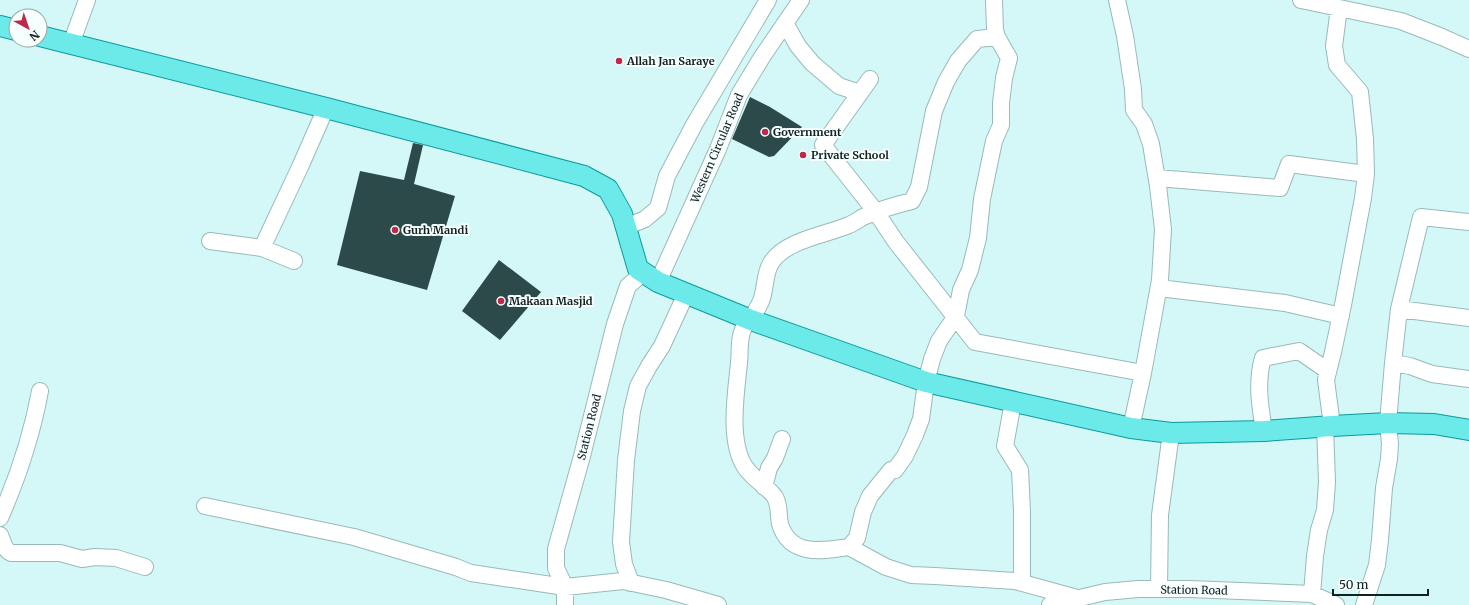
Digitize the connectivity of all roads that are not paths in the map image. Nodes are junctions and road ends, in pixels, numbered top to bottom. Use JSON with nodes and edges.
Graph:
{"nodes":[{"id":1,"x":87,"y":0,"type":"edge"},
{"id":2,"x":768,"y":0,"type":"edge"},
{"id":3,"x":801,"y":0,"type":"edge"},
{"id":4,"x":994,"y":0,"type":"edge"},
{"id":5,"x":1117,"y":0,"type":"edge"},
{"id":6,"x":1301,"y":0,"type":"edge"},
{"id":7,"x":1338,"y":8,"type":"junction"},
{"id":8,"x":785,"y":24,"type":"junction"},
{"id":9,"x":997,"y":37,"type":"junction"},
{"id":10,"x":48,"y":38,"type":"edge"},
{"id":11,"x":71,"y":44,"type":"junction"},
{"id":12,"x":1469,"y":49,"type":"edge"},
{"id":13,"x":870,"y":79,"type":"dead end"},
{"id":14,"x":859,"y":94,"type":"junction"},
{"id":15,"x":326,"y":108,"type":"junction"},
{"id":16,"x":1366,"y":174,"type":"junction"},
{"id":17,"x":1157,"y":178,"type":"junction"},
{"id":18,"x":876,"y":212,"type":"junction"},
{"id":19,"x":1469,"y":222,"type":"edge"},
{"id":20,"x":626,"y":227,"type":"junction"},
{"id":21,"x":210,"y":241,"type":"dead end"},
{"id":22,"x":262,"y":248,"type":"junction"},
{"id":23,"x":294,"y":261,"type":"dead end"},
{"id":24,"x":650,"y":277,"type":"junction"},
{"id":25,"x":1159,"y":288,"type":"junction"},
{"id":26,"x":686,"y":294,"type":"junction"},
{"id":27,"x":1399,"y":309,"type":"junction"},
{"id":28,"x":956,"y":316,"type":"junction"},
{"id":29,"x":1340,"y":316,"type":"junction"},
{"id":30,"x":1469,"y":318,"type":"edge"},
{"id":31,"x":749,"y":320,"type":"junction"},
{"id":32,"x":1393,"y":363,"type":"junction"},
{"id":33,"x":1328,"y":371,"type":"junction"},
{"id":34,"x":1143,"y":373,"type":"junction"},
{"id":35,"x":1469,"y":379,"type":"edge"},
{"id":36,"x":926,"y":382,"type":"junction"},
{"id":37,"x":40,"y":391,"type":"dead end"},
{"id":38,"x":1013,"y":402,"type":"junction"},
{"id":39,"x":1388,"y":423,"type":"junction"},
{"id":40,"x":1329,"y":426,"type":"junction"},
{"id":41,"x":1131,"y":428,"type":"junction"},
{"id":42,"x":1469,"y":430,"type":"edge"},
{"id":43,"x":1264,"y":431,"type":"junction"},
{"id":44,"x":1170,"y":433,"type":"junction"},
{"id":45,"x":782,"y":439,"type":"dead end"},
{"id":46,"x":764,"y":487,"type":"junction"},
{"id":47,"x":205,"y":506,"type":"dead end"},
{"id":48,"x":0,"y":518,"type":"edge"},
{"id":49,"x":0,"y":535,"type":"edge"},
{"id":50,"x":849,"y":547,"type":"junction"},
{"id":51,"x":145,"y":567,"type":"dead end"},
{"id":52,"x":631,"y":583,"type":"junction"},
{"id":53,"x":1022,"y":583,"type":"junction"},
{"id":54,"x":565,"y":587,"type":"junction"},
{"id":55,"x":1159,"y":589,"type":"junction"},
{"id":56,"x":1312,"y":594,"type":"junction"},
{"id":57,"x":1078,"y":598,"type":"junction"},
{"id":58,"x":566,"y":605,"type":"edge"},
{"id":59,"x":718,"y":605,"type":"edge"},
{"id":60,"x":1050,"y":605,"type":"edge"},
{"id":61,"x":1336,"y":605,"type":"edge"},
{"id":62,"x":1364,"y":605,"type":"edge"}],
"edges":[{"from":1,"to":11,"type":"street"},
{"from":2,"to":20,"type":"street"},
{"from":3,"to":8,"type":"street","name":"Western Circular Road"},
{"from":4,"to":9,"type":"street"},
{"from":5,"to":17,"type":"street"},
{"from":6,"to":7,"type":"street"},
{"from":7,"to":12,"type":"street"},
{"from":7,"to":16,"type":"street"},
{"from":8,"to":14,"type":"street"},
{"from":8,"to":24,"type":"street","name":"Western Circular Road"},
{"from":9,"to":18,"type":"street"},
{"from":9,"to":28,"type":"street"},
{"from":10,"to":11,"type":"main road"},
{"from":11,"to":15,"type":"main road"},
{"from":13,"to":14,"type":"street"},
{"from":14,"to":18,"type":"street"},
{"from":15,"to":20,"type":"main road"},
{"from":15,"to":22,"type":"street"},
{"from":16,"to":17,"type":"street"},
{"from":16,"to":29,"type":"street"},
{"from":17,"to":25,"type":"street"},
{"from":18,"to":28,"type":"street"},
{"from":18,"to":31,"type":"street"},
{"from":19,"to":27,"type":"street"},
{"from":20,"to":24,"type":"main road"},
{"from":21,"to":22,"type":"street"},
{"from":22,"to":23,"type":"street"},
{"from":24,"to":26,"type":"main road"},
{"from":24,"to":54,"type":"street","name":"Station Road"},
{"from":25,"to":29,"type":"street"},
{"from":25,"to":34,"type":"street"},
{"from":26,"to":31,"type":"main road"},
{"from":26,"to":52,"type":"street"},
{"from":27,"to":30,"type":"street"},
{"from":27,"to":32,"type":"street"},
{"from":28,"to":34,"type":"street"},
{"from":28,"to":36,"type":"street"},
{"from":29,"to":33,"type":"street"},
{"from":31,"to":36,"type":"main road"},
{"from":31,"to":46,"type":"street"},
{"from":32,"to":35,"type":"street"},
{"from":32,"to":39,"type":"street"},
{"from":33,"to":40,"type":"street"},
{"from":33,"to":43,"type":"street"},
{"from":34,"to":41,"type":"street"},
{"from":36,"to":38,"type":"main road"},
{"from":36,"to":50,"type":"street"},
{"from":37,"to":48,"type":"street"},
{"from":38,"to":41,"type":"main road"},
{"from":38,"to":53,"type":"street"},
{"from":39,"to":40,"type":"main road"},
{"from":39,"to":42,"type":"main road"},
{"from":39,"to":62,"type":"street"},
{"from":40,"to":43,"type":"main road"},
{"from":40,"to":56,"type":"street"},
{"from":41,"to":44,"type":"main road"},
{"from":43,"to":44,"type":"main road"},
{"from":44,"to":55,"type":"street"},
{"from":45,"to":46,"type":"street"},
{"from":46,"to":50,"type":"street"},
{"from":47,"to":54,"type":"street"},
{"from":49,"to":51,"type":"street"},
{"from":50,"to":53,"type":"street"},
{"from":52,"to":54,"type":"street"},
{"from":52,"to":59,"type":"street"},
{"from":53,"to":57,"type":"street"},
{"from":54,"to":58,"type":"street","name":"Station Road"},
{"from":55,"to":56,"type":"street","name":"Station Road"},
{"from":55,"to":57,"type":"street","name":"Station Road"},
{"from":56,"to":61,"type":"street","name":"Station Road"},
{"from":57,"to":60,"type":"street","name":"Station Road"}]}
